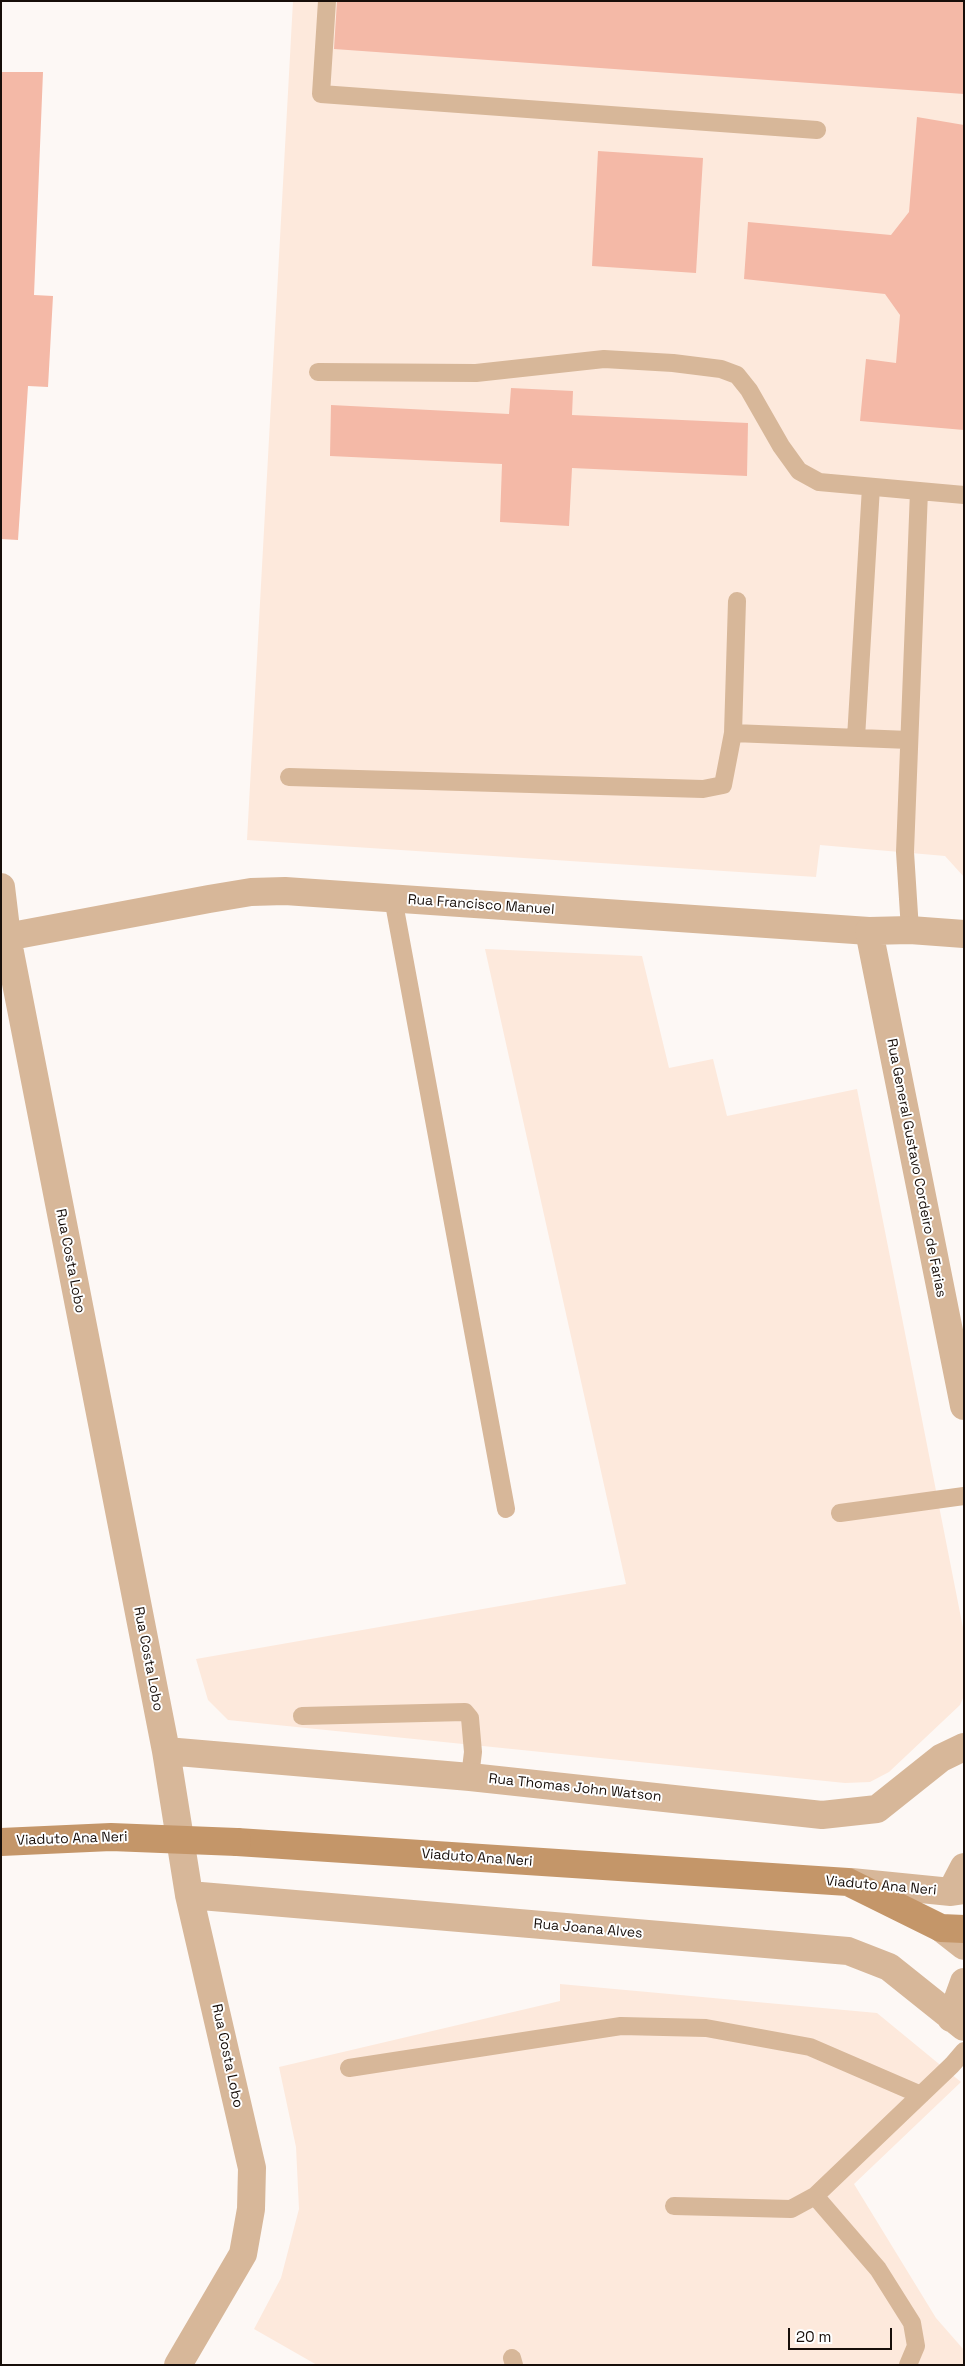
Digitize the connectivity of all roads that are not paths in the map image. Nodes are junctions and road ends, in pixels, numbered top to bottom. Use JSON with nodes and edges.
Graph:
{"nodes":[{"id":1,"x":327,"y":1,"type":"edge"},
{"id":2,"x":816,"y":130,"type":"dead end"},
{"id":3,"x":318,"y":372,"type":"dead end"},
{"id":4,"x":871,"y":487,"type":"junction"},
{"id":5,"x":920,"y":491,"type":"junction"},
{"id":6,"x":964,"y":495,"type":"edge"},
{"id":7,"x":737,"y":601,"type":"dead end"},
{"id":8,"x":733,"y":733,"type":"junction"},
{"id":9,"x":856,"y":738,"type":"junction"},
{"id":10,"x":910,"y":740,"type":"junction"},
{"id":11,"x":289,"y":777,"type":"dead end"},
{"id":12,"x":1,"y":887,"type":"edge"},
{"id":13,"x":393,"y":898,"type":"junction"},
{"id":14,"x":910,"y":930,"type":"junction"},
{"id":15,"x":869,"y":931,"type":"junction"},
{"id":16,"x":964,"y":934,"type":"edge"},
{"id":17,"x":4,"y":938,"type":"edge"},
{"id":18,"x":964,"y":1406,"type":"edge"},
{"id":19,"x":964,"y":1496,"type":"edge"},
{"id":20,"x":506,"y":1509,"type":"dead end"},
{"id":21,"x":840,"y":1513,"type":"dead end"},
{"id":22,"x":302,"y":1716,"type":"dead end"},
{"id":23,"x":964,"y":1748,"type":"edge"},
{"id":24,"x":166,"y":1750,"type":"junction"},
{"id":25,"x":470,"y":1777,"type":"junction"},
{"id":26,"x":1,"y":1842,"type":"edge"},
{"id":27,"x":964,"y":1867,"type":"edge"},
{"id":28,"x":848,"y":1882,"type":"junction"},
{"id":29,"x":958,"y":1891,"type":"edge"},
{"id":30,"x":189,"y":1895,"type":"junction"},
{"id":31,"x":953,"y":1929,"type":"edge"},
{"id":32,"x":964,"y":1946,"type":"edge"},
{"id":33,"x":964,"y":1982,"type":"edge"},
{"id":34,"x":958,"y":2023,"type":"edge"},
{"id":35,"x":964,"y":2051,"type":"edge"},
{"id":36,"x":349,"y":2068,"type":"dead end"},
{"id":37,"x":921,"y":2095,"type":"junction"},
{"id":38,"x":815,"y":2196,"type":"junction"},
{"id":39,"x":674,"y":2206,"type":"dead end"},
{"id":40,"x":178,"y":2365,"type":"edge"},
{"id":41,"x":908,"y":2365,"type":"edge"}],
"edges":[{"from":1,"to":2,"type":"lane"},
{"from":3,"to":4,"type":"lane"},
{"from":4,"to":5,"type":"lane"},
{"from":4,"to":9,"type":"lane"},
{"from":5,"to":6,"type":"lane"},
{"from":5,"to":10,"type":"lane"},
{"from":7,"to":8,"type":"lane"},
{"from":8,"to":9,"type":"lane"},
{"from":8,"to":11,"type":"lane"},
{"from":9,"to":10,"type":"lane"},
{"from":10,"to":14,"type":"lane"},
{"from":12,"to":17,"type":"street","name":"Rua Costa Lobo"},
{"from":13,"to":15,"type":"street","name":"Rua Francisco Manuel"},
{"from":13,"to":17,"type":"street","name":"Rua Francisco Manuel"},
{"from":13,"to":20,"type":"lane"},
{"from":14,"to":15,"type":"street","name":"Rua Francisco Manuel"},
{"from":14,"to":16,"type":"street","name":"Rua Francisco Manuel"},
{"from":15,"to":18,"type":"street","name":"Rua General Gustavo Cordeiro de Farias"},
{"from":17,"to":24,"type":"street","name":"Rua Costa Lobo"},
{"from":19,"to":21,"type":"lane"},
{"from":22,"to":25,"type":"lane"},
{"from":23,"to":25,"type":"street","name":"Rua Thomas John Watson"},
{"from":24,"to":25,"type":"street","name":"Rua Thomas John Watson"},
{"from":24,"to":30,"type":"street","name":"Rua Costa Lobo"},
{"from":26,"to":28,"type":"main road","name":"Viaduto Ana Neri","bridge":true},
{"from":27,"to":29,"type":"street"},
{"from":28,"to":29,"type":"street","name":"Viaduto Ana Neri"},
{"from":28,"to":31,"type":"main road"},
{"from":30,"to":34,"type":"street","name":"Rua Joana Alves"},
{"from":30,"to":40,"type":"street","name":"Rua Costa Lobo"},
{"from":31,"to":32,"type":"street"},
{"from":33,"to":34,"type":"street"},
{"from":35,"to":37,"type":"lane"},
{"from":36,"to":37,"type":"lane"},
{"from":37,"to":38,"type":"lane"},
{"from":38,"to":39,"type":"lane"},
{"from":38,"to":41,"type":"lane"}]}
